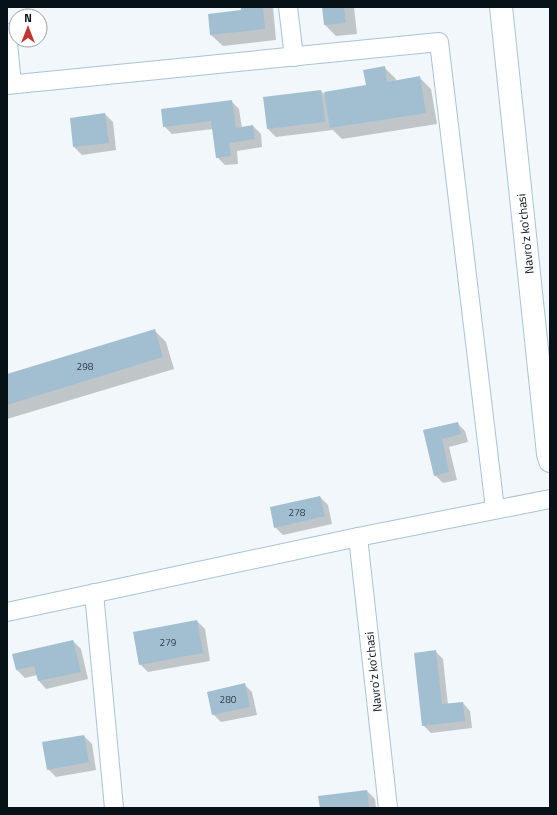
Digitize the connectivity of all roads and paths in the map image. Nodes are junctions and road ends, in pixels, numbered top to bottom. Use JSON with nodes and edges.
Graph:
{"nodes":[{"id":1,"x":288,"y":7,"type":"edge"},
{"id":2,"x":501,"y":7,"type":"edge"},
{"id":3,"x":7,"y":33,"type":"edge"},
{"id":4,"x":294,"y":57,"type":"junction"},
{"id":5,"x":9,"y":85,"type":"edge"},
{"id":6,"x":550,"y":461,"type":"edge"},
{"id":7,"x":550,"y":499,"type":"edge"},
{"id":8,"x":495,"y":509,"type":"junction"},
{"id":9,"x":358,"y":537,"type":"junction"},
{"id":10,"x":94,"y":593,"type":"junction"},
{"id":11,"x":7,"y":612,"type":"edge"},
{"id":12,"x":114,"y":808,"type":"edge"},
{"id":13,"x":388,"y":808,"type":"edge"}],
"edges":[{"from":1,"to":4,"type":"street"},
{"from":2,"to":6,"type":"street","name":"Navro'z ko'chasi"},
{"from":3,"to":5,"type":"street"},
{"from":4,"to":5,"type":"street"},
{"from":4,"to":8,"type":"street"},
{"from":7,"to":8,"type":"street"},
{"from":8,"to":9,"type":"street"},
{"from":9,"to":10,"type":"street"},
{"from":9,"to":13,"type":"street","name":"Navro'z ko'chasi"},
{"from":10,"to":11,"type":"street"},
{"from":10,"to":12,"type":"street"}]}
